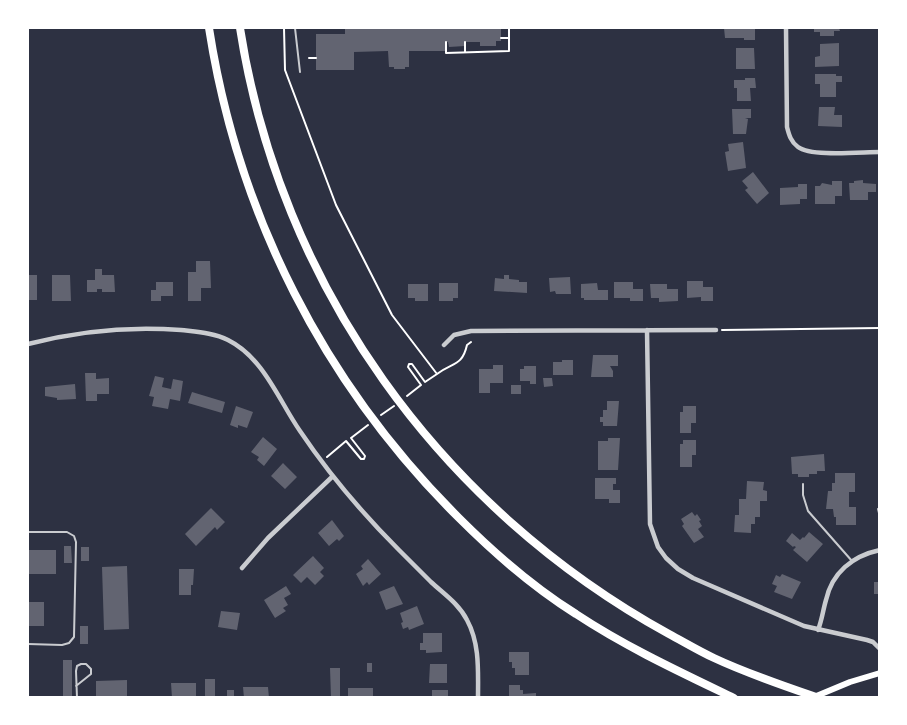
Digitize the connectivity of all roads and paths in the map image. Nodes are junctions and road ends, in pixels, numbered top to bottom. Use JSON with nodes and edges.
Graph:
{"nodes":[{"id":1,"x":209,"y":28,"type":"edge"},
{"id":2,"x":240,"y":28,"type":"edge"},
{"id":3,"x":284,"y":28,"type":"edge"},
{"id":4,"x":295,"y":28,"type":"edge"},
{"id":5,"x":501,"y":28,"type":"edge"},
{"id":6,"x":509,"y":28,"type":"edge"},
{"id":7,"x":786,"y":28,"type":"edge"},
{"id":8,"x":501,"y":38,"type":"dead end"},
{"id":9,"x":509,"y":38,"type":"junction"},
{"id":10,"x":446,"y":42,"type":"dead end"},
{"id":11,"x":465,"y":42,"type":"dead end"},
{"id":12,"x":465,"y":52,"type":"junction"},
{"id":13,"x":309,"y":58,"type":"dead end"},
{"id":14,"x":316,"y":58,"type":"dead end"},
{"id":15,"x":300,"y":72,"type":"dead end"},
{"id":16,"x":880,"y":152,"type":"edge"},
{"id":17,"x":880,"y":328,"type":"edge"},
{"id":18,"x":647,"y":330,"type":"junction"},
{"id":19,"x":716,"y":330,"type":"joint"},
{"id":20,"x":471,"y":342,"type":"dead end"},
{"id":21,"x":28,"y":344,"type":"edge"},
{"id":22,"x":444,"y":345,"type":"dead end"},
{"id":23,"x":437,"y":374,"type":"junction"},
{"id":24,"x":401,"y":400,"type":"dead end"},
{"id":25,"x":394,"y":406,"type":"dead end"},
{"id":26,"x":379,"y":416,"type":"dead end"},
{"id":27,"x":372,"y":422,"type":"dead end"},
{"id":28,"x":327,"y":456,"type":"dead end"},
{"id":29,"x":333,"y":476,"type":"junction"},
{"id":30,"x":803,"y":484,"type":"dead end"},
{"id":31,"x":878,"y":509,"type":"dead end"},
{"id":32,"x":880,"y":517,"type":"edge"},
{"id":33,"x":28,"y":532,"type":"edge"},
{"id":34,"x":880,"y":550,"type":"edge"},
{"id":35,"x":852,"y":561,"type":"junction"},
{"id":36,"x":242,"y":568,"type":"dead end"},
{"id":37,"x":818,"y":630,"type":"junction"},
{"id":38,"x":28,"y":644,"type":"edge"},
{"id":39,"x":880,"y":649,"type":"edge"},
{"id":40,"x":880,"y":673,"type":"edge"},
{"id":41,"x":76,"y":686,"type":"junction"},
{"id":42,"x":76,"y":698,"type":"edge"},
{"id":43,"x":478,"y":698,"type":"edge"},
{"id":44,"x":734,"y":698,"type":"edge"},
{"id":45,"x":813,"y":698,"type":"edge"},
{"id":46,"x":820,"y":698,"type":"edge"}],
"edges":[{"from":1,"to":44,"type":"highway"},
{"from":2,"to":46,"type":"highway"},
{"from":3,"to":23,"type":"path"},
{"from":4,"to":15,"type":"lane"},
{"from":5,"to":6,"type":"path"},
{"from":6,"to":9,"type":"path"},
{"from":7,"to":16,"type":"street"},
{"from":8,"to":9,"type":"path"},
{"from":9,"to":12,"type":"path"},
{"from":10,"to":12,"type":"path"},
{"from":11,"to":12,"type":"path"},
{"from":13,"to":14,"type":"path"},
{"from":17,"to":19,"type":"path"},
{"from":18,"to":19,"type":"street"},
{"from":18,"to":22,"type":"street"},
{"from":18,"to":37,"type":"street"},
{"from":20,"to":23,"type":"path"},
{"from":21,"to":29,"type":"street"},
{"from":23,"to":24,"type":"path"},
{"from":25,"to":26,"type":"path"},
{"from":27,"to":28,"type":"path"},
{"from":29,"to":36,"type":"street"},
{"from":29,"to":43,"type":"street"},
{"from":30,"to":35,"type":"lane"},
{"from":31,"to":32,"type":"lane"},
{"from":33,"to":38,"type":"lane"},
{"from":34,"to":35,"type":"street"},
{"from":35,"to":37,"type":"street"},
{"from":37,"to":39,"type":"street"},
{"from":40,"to":45,"type":"main road"},
{"from":41,"to":41,"type":"lane"},
{"from":41,"to":42,"type":"lane"}]}
